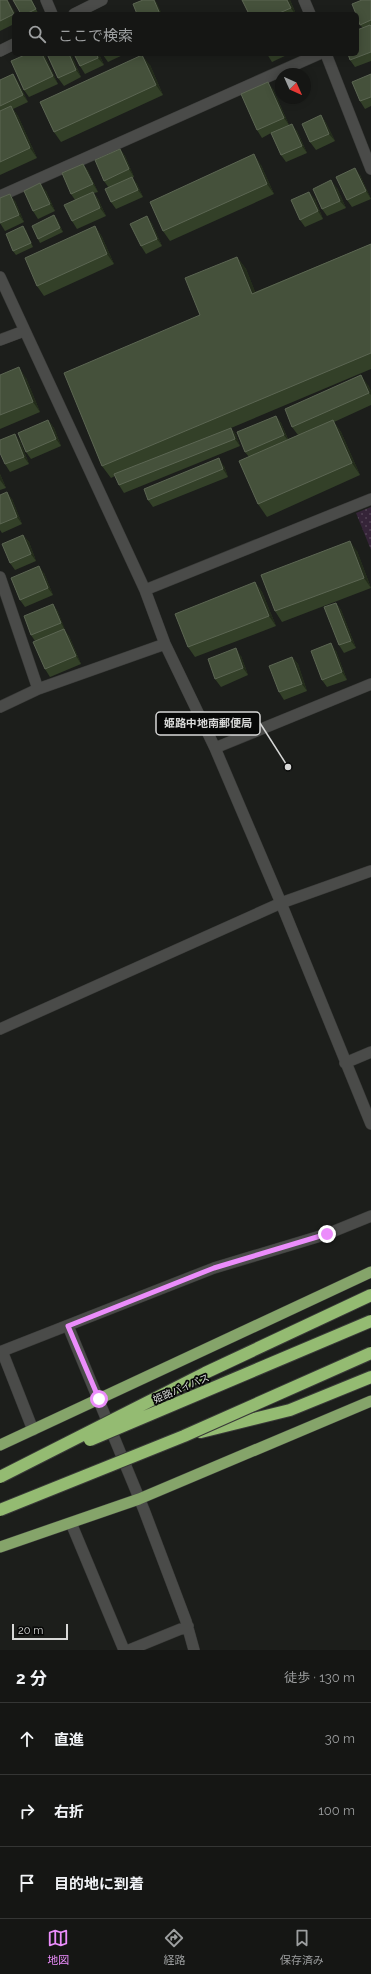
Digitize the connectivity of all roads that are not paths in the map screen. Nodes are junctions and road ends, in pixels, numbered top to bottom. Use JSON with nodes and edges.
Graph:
{"nodes":[{"id":1,"x":46,"y":0,"type":"edge"},
{"id":2,"x":102,"y":0,"type":"edge"},
{"id":3,"x":304,"y":0,"type":"edge"},
{"id":4,"x":51,"y":12,"type":"edge"},
{"id":5,"x":78,"y":12,"type":"edge"},
{"id":6,"x":309,"y":12,"type":"edge"},
{"id":7,"x":12,"y":45,"type":"edge"},
{"id":8,"x":0,"y":51,"type":"edge"},
{"id":9,"x":315,"y":56,"type":"edge"},
{"id":10,"x":327,"y":56,"type":"edge"},
{"id":11,"x":371,"y":169,"type":"edge"},
{"id":12,"x":0,"y":196,"type":"edge"},
{"id":13,"x":0,"y":278,"type":"edge"},
{"id":14,"x":24,"y":331,"type":"junction"},
{"id":15,"x":0,"y":340,"type":"edge"},
{"id":16,"x":371,"y":499,"type":"edge"},
{"id":17,"x":0,"y":577,"type":"edge"},
{"id":18,"x":145,"y":590,"type":"junction"},
{"id":19,"x":165,"y":644,"type":"junction"},
{"id":20,"x":371,"y":684,"type":"edge"},
{"id":21,"x":38,"y":689,"type":"junction"},
{"id":22,"x":0,"y":707,"type":"edge"},
{"id":23,"x":216,"y":748,"type":"junction"},
{"id":24,"x":371,"y":871,"type":"edge"},
{"id":25,"x":281,"y":903,"type":"junction"},
{"id":26,"x":0,"y":1029,"type":"edge"},
{"id":27,"x":371,"y":1052,"type":"edge"},
{"id":28,"x":345,"y":1063,"type":"junction"},
{"id":29,"x":371,"y":1124,"type":"edge"},
{"id":30,"x":371,"y":1216,"type":"edge"},
{"id":31,"x":371,"y":1272,"type":"edge"},
{"id":32,"x":371,"y":1295,"type":"edge"},
{"id":33,"x":371,"y":1321,"type":"edge"},
{"id":34,"x":68,"y":1326,"type":"junction"},
{"id":35,"x":1,"y":1352,"type":"edge"},
{"id":36,"x":371,"y":1353,"type":"edge"},
{"id":37,"x":371,"y":1377,"type":"edge"},
{"id":38,"x":99,"y":1399,"type":"junction"},
{"id":39,"x":371,"y":1401,"type":"edge"},
{"id":40,"x":33,"y":1430,"type":"junction"},
{"id":41,"x":184,"y":1436,"type":"junction"},
{"id":42,"x":0,"y":1446,"type":"edge"},
{"id":43,"x":0,"y":1478,"type":"edge"},
{"id":44,"x":139,"y":1499,"type":"junction"},
{"id":45,"x":0,"y":1510,"type":"edge"},
{"id":46,"x":71,"y":1523,"type":"junction"},
{"id":47,"x":0,"y":1547,"type":"edge"},
{"id":48,"x":188,"y":1626,"type":"junction"},
{"id":49,"x":124,"y":1650,"type":"edge"},
{"id":50,"x":129,"y":1650,"type":"edge"},
{"id":51,"x":194,"y":1650,"type":"edge"}],
"edges":[{"from":1,"to":4,"type":"street"},
{"from":2,"to":5,"type":"street"},
{"from":3,"to":6,"type":"street"},
{"from":7,"to":8,"type":"street"},
{"from":9,"to":12,"type":"street"},
{"from":10,"to":11,"type":"street"},
{"from":13,"to":14,"type":"street"},
{"from":14,"to":15,"type":"street"},
{"from":14,"to":18,"type":"street"},
{"from":16,"to":18,"type":"street"},
{"from":17,"to":21,"type":"street"},
{"from":18,"to":19,"type":"street"},
{"from":19,"to":21,"type":"street"},
{"from":19,"to":23,"type":"street"},
{"from":20,"to":23,"type":"street"},
{"from":21,"to":22,"type":"street"},
{"from":23,"to":25,"type":"street"},
{"from":24,"to":25,"type":"street"},
{"from":25,"to":26,"type":"street"},
{"from":25,"to":28,"type":"street"},
{"from":27,"to":28,"type":"street"},
{"from":28,"to":29,"type":"street"},
{"from":30,"to":34,"type":"street"},
{"from":31,"to":38,"type":"highway"},
{"from":32,"to":43,"type":"highway","bridge":true},
{"from":33,"to":43,"type":"highway","name":"姫路バイパス","bridge":true},
{"from":34,"to":35,"type":"street"},
{"from":34,"to":38,"type":"street"},
{"from":35,"to":40,"type":"street"},
{"from":36,"to":41,"type":"highway","bridge":true},
{"from":37,"to":41,"type":"highway","bridge":true},
{"from":38,"to":40,"type":"highway"},
{"from":38,"to":44,"type":"street"},
{"from":39,"to":44,"type":"highway"},
{"from":40,"to":42,"type":"highway"},
{"from":41,"to":45,"type":"highway","bridge":true},
{"from":44,"to":46,"type":"highway"},
{"from":44,"to":48,"type":"street"},
{"from":46,"to":47,"type":"highway"},
{"from":46,"to":49,"type":"street"},
{"from":48,"to":50,"type":"street"},
{"from":48,"to":51,"type":"street"}]}
